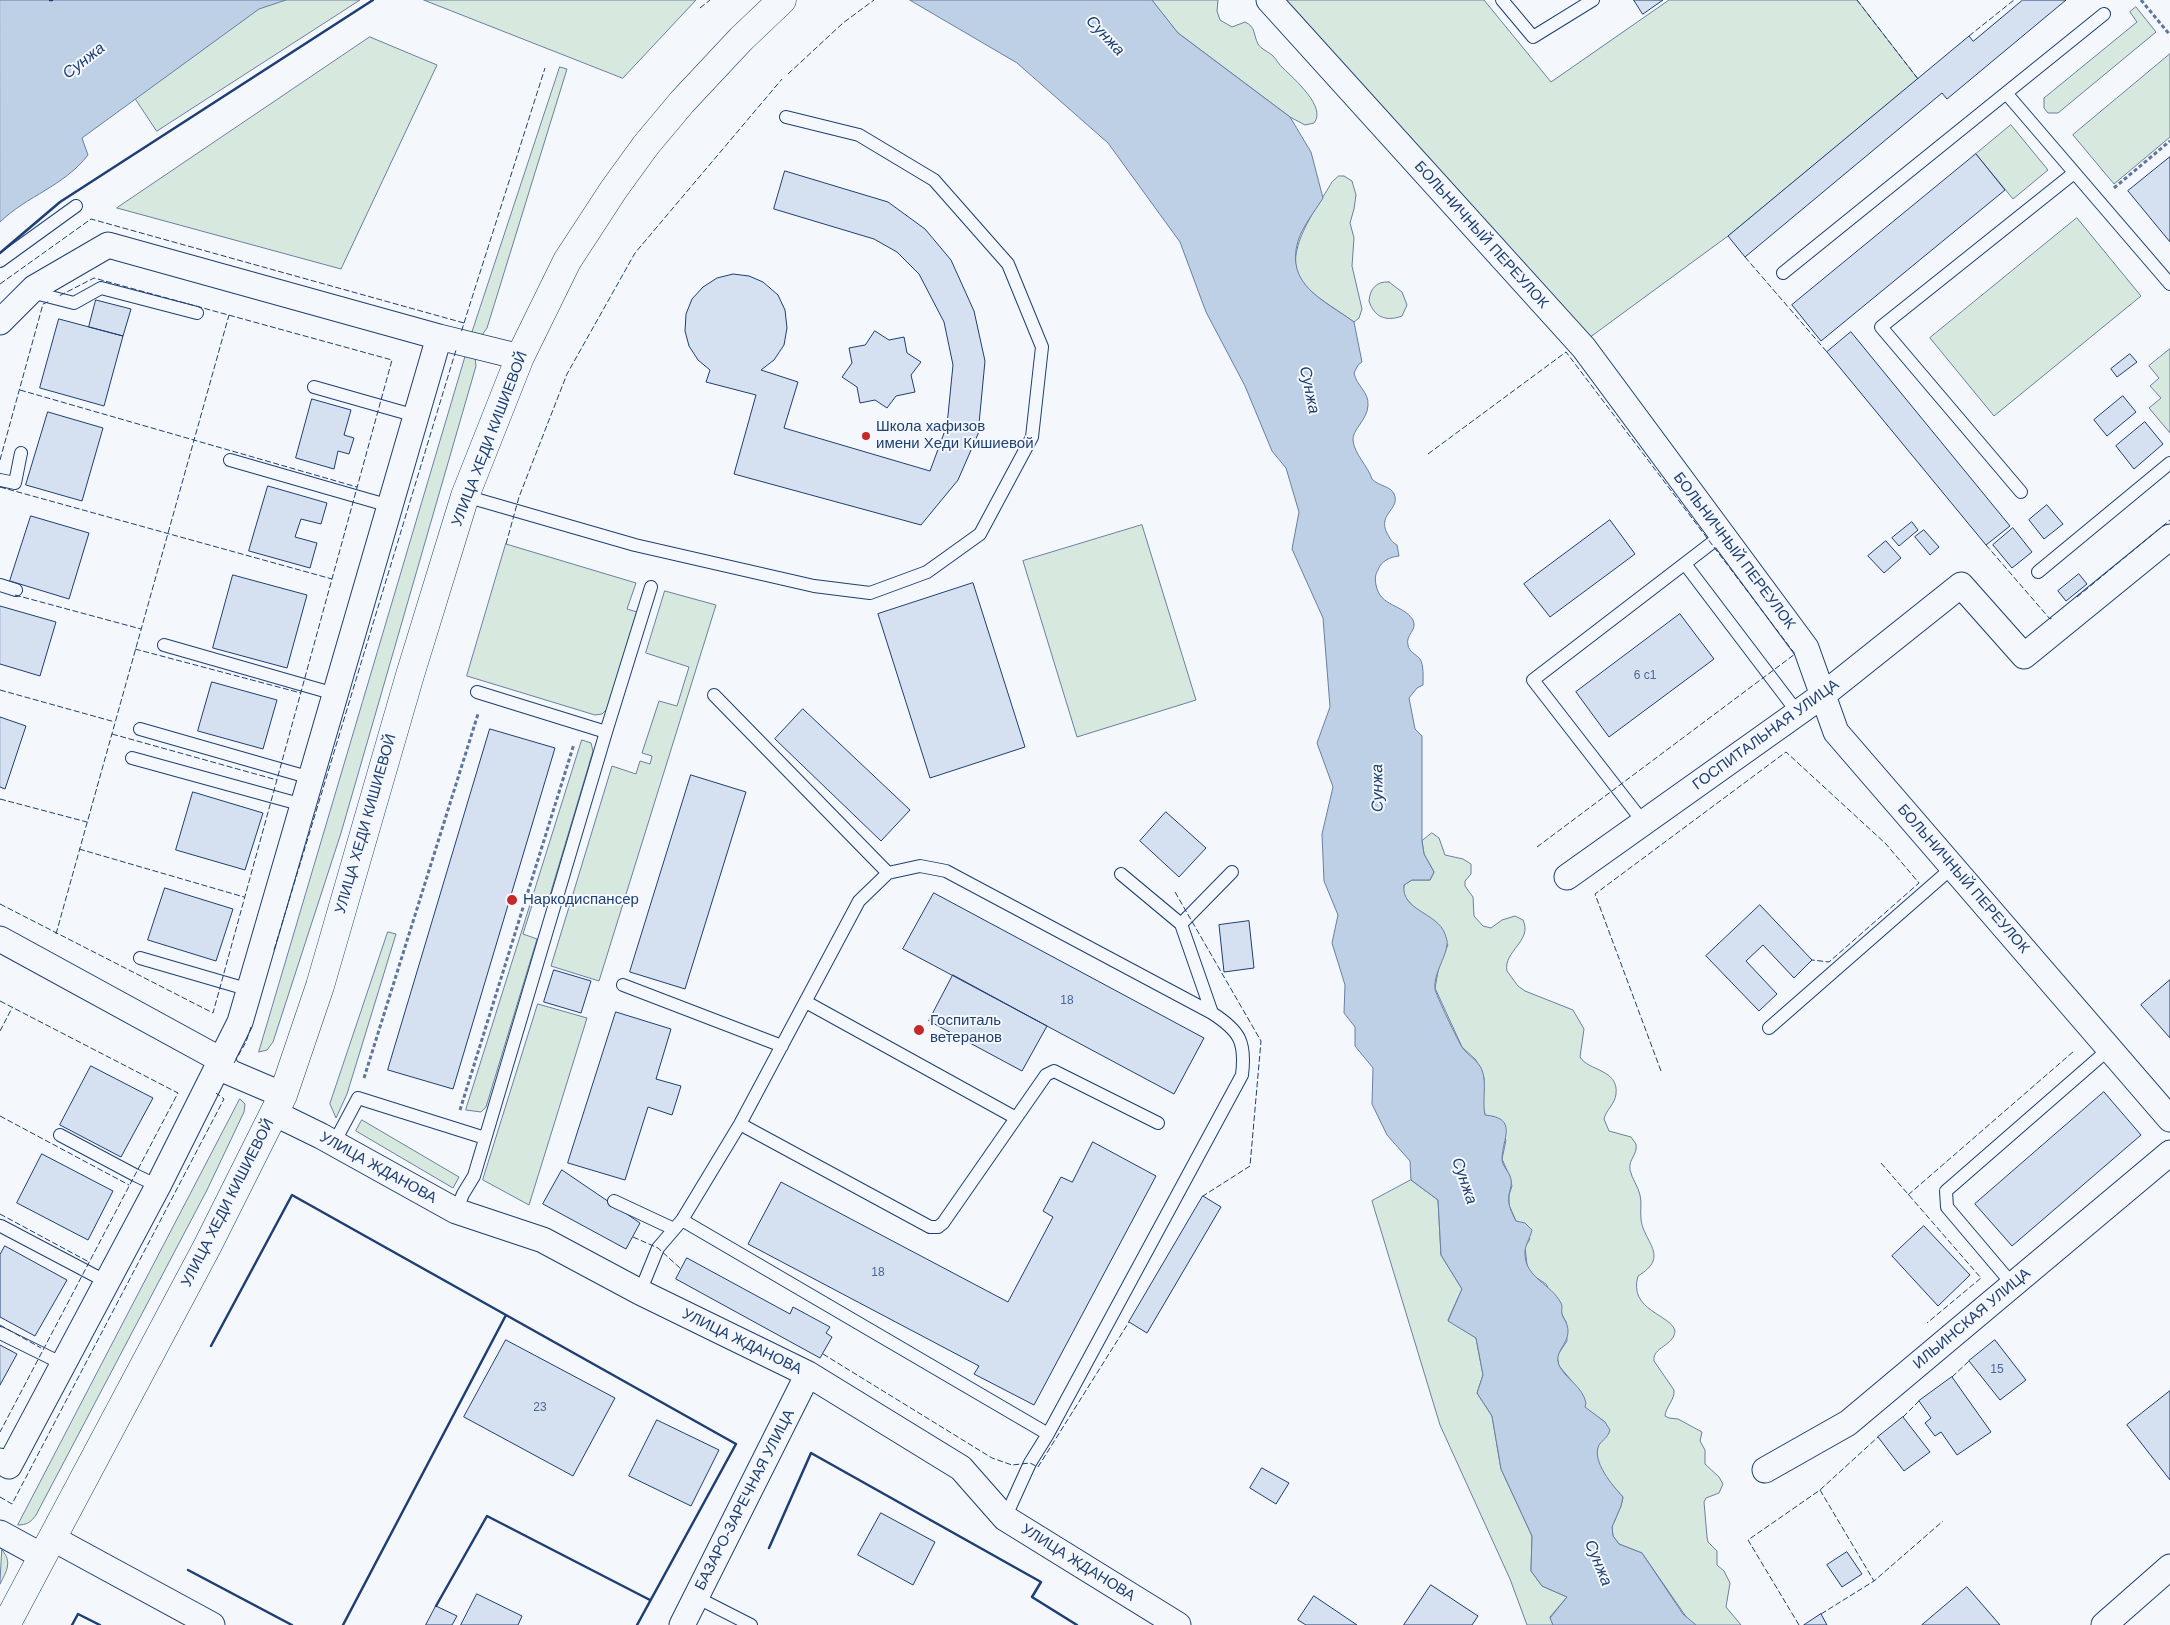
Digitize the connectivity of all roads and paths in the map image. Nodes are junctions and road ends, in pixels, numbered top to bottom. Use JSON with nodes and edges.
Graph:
{"nodes":[{"id":1,"x":782,"y":0,"type":"edge"},
{"id":2,"x":1269,"y":0,"type":"edge"},
{"id":3,"x":1502,"y":0,"type":"edge"},
{"id":4,"x":1593,"y":0,"type":"edge"},
{"id":5,"x":2141,"y":0,"type":"edge"},
{"id":6,"x":2104,"y":14,"type":"dead end"},
{"id":7,"x":2170,"y":35,"type":"edge"},
{"id":8,"x":2006,"y":94,"type":"junction"},
{"id":9,"x":786,"y":117,"type":"dead end"},
{"id":10,"x":2170,"y":141,"type":"edge"},
{"id":11,"x":2074,"y":173,"type":"junction"},
{"id":12,"x":2098,"y":201,"type":"junction"},
{"id":13,"x":76,"y":206,"type":"dead end"},
{"id":14,"x":0,"y":261,"type":"edge"},
{"id":15,"x":1783,"y":273,"type":"dead end"},
{"id":16,"x":2170,"y":284,"type":"edge"},
{"id":17,"x":30,"y":292,"type":"junction"},
{"id":18,"x":197,"y":313,"type":"dead end"},
{"id":19,"x":0,"y":322,"type":"edge"},
{"id":20,"x":439,"y":337,"type":"junction"},
{"id":21,"x":520,"y":357,"type":"junction"},
{"id":22,"x":314,"y":387,"type":"dead end"},
{"id":23,"x":416,"y":416,"type":"junction"},
{"id":24,"x":21,"y":453,"type":"dead end"},
{"id":25,"x":230,"y":460,"type":"dead end"},
{"id":26,"x":2170,"y":463,"type":"edge"},
{"id":27,"x":0,"y":480,"type":"edge"},
{"id":28,"x":2021,"y":492,"type":"dead end"},
{"id":29,"x":466,"y":496,"type":"junction"},
{"id":30,"x":390,"y":506,"type":"junction"},
{"id":31,"x":1722,"y":535,"type":"junction"},
{"id":32,"x":2170,"y":537,"type":"edge"},
{"id":33,"x":1685,"y":564,"type":"junction"},
{"id":34,"x":2038,"y":572,"type":"dead end"},
{"id":35,"x":0,"y":585,"type":"edge"},
{"id":36,"x":651,"y":588,"type":"dead end"},
{"id":37,"x":16,"y":590,"type":"dead end"},
{"id":38,"x":164,"y":645,"type":"dead end"},
{"id":39,"x":477,"y":692,"type":"dead end"},
{"id":40,"x":335,"y":694,"type":"junction"},
{"id":41,"x":714,"y":695,"type":"dead end"},
{"id":42,"x":1823,"y":696,"type":"junction"},
{"id":43,"x":1798,"y":713,"type":"junction"},
{"id":44,"x":486,"y":717,"type":"dead end"},
{"id":45,"x":580,"y":724,"type":"junction"},
{"id":46,"x":140,"y":729,"type":"dead end"},
{"id":47,"x":606,"y":732,"type":"junction"},
{"id":48,"x":566,"y":741,"type":"dead end"},
{"id":49,"x":574,"y":744,"type":"junction"},
{"id":50,"x":132,"y":758,"type":"dead end"},
{"id":51,"x":311,"y":778,"type":"junction"},
{"id":52,"x":303,"y":805,"type":"junction"},
{"id":53,"x":1644,"y":823,"type":"junction"},
{"id":54,"x":1953,"y":867,"type":"junction"},
{"id":55,"x":1232,"y":872,"type":"dead end"},
{"id":56,"x":888,"y":873,"type":"junction"},
{"id":57,"x":1121,"y":874,"type":"dead end"},
{"id":58,"x":1567,"y":877,"type":"dead end"},
{"id":59,"x":1181,"y":924,"type":"junction"},
{"id":60,"x":0,"y":939,"type":"edge"},
{"id":61,"x":140,"y":958,"type":"dead end"},
{"id":62,"x":623,"y":985,"type":"dead end"},
{"id":63,"x":250,"y":990,"type":"junction"},
{"id":64,"x":806,"y":1002,"type":"junction"},
{"id":65,"x":1212,"y":1013,"type":"junction"},
{"id":66,"x":1769,"y":1028,"type":"dead end"},
{"id":67,"x":782,"y":1046,"type":"junction"},
{"id":68,"x":2109,"y":1049,"type":"junction"},
{"id":69,"x":221,"y":1060,"type":"junction"},
{"id":70,"x":358,"y":1098,"type":"junction"},
{"id":71,"x":278,"y":1104,"type":"junction"},
{"id":72,"x":1016,"y":1118,"type":"junction"},
{"id":73,"x":2170,"y":1119,"type":"edge"},
{"id":74,"x":1158,"y":1123,"type":"dead end"},
{"id":75,"x":740,"y":1124,"type":"junction"},
{"id":76,"x":454,"y":1127,"type":"junction"},
{"id":77,"x":60,"y":1135,"type":"dead end"},
{"id":78,"x":485,"y":1138,"type":"junction"},
{"id":79,"x":334,"y":1143,"type":"junction"},
{"id":80,"x":2170,"y":1152,"type":"edge"},
{"id":81,"x":158,"y":1186,"type":"junction"},
{"id":82,"x":614,"y":1201,"type":"dead end"},
{"id":83,"x":456,"y":1211,"type":"junction"},
{"id":84,"x":678,"y":1225,"type":"junction"},
{"id":85,"x":2,"y":1226,"type":"dead end"},
{"id":86,"x":107,"y":1282,"type":"junction"},
{"id":87,"x":2013,"y":1285,"type":"junction"},
{"id":88,"x":640,"y":1292,"type":"junction"},
{"id":89,"x":0,"y":1333,"type":"edge"},
{"id":90,"x":63,"y":1364,"type":"junction"},
{"id":91,"x":808,"y":1374,"type":"junction"},
{"id":92,"x":1048,"y":1434,"type":"junction"},
{"id":93,"x":0,"y":1461,"type":"edge"},
{"id":94,"x":1765,"y":1470,"type":"dead end"},
{"id":95,"x":1005,"y":1518,"type":"junction"},
{"id":96,"x":0,"y":1533,"type":"edge"},
{"id":97,"x":47,"y":1547,"type":"junction"},
{"id":98,"x":2170,"y":1567,"type":"edge"},
{"id":99,"x":696,"y":1598,"type":"junction"},
{"id":100,"x":6,"y":1625,"type":"edge"},
{"id":101,"x":212,"y":1625,"type":"edge"},
{"id":102,"x":682,"y":1625,"type":"edge"},
{"id":103,"x":751,"y":1625,"type":"edge"},
{"id":104,"x":1178,"y":1625,"type":"edge"},
{"id":105,"x":2104,"y":1625,"type":"edge"}],
"edges":[{"from":1,"to":21,"type":"main road","name":"УЛИЦА ХЕДИ КИШИЕВОЙ"},
{"from":2,"to":31,"type":"street","name":"БОЛЬНИЧНЫЙ ПЕРЕУЛОК"},
{"from":3,"to":4,"type":"lane"},
{"from":5,"to":7,"type":"path"},
{"from":6,"to":8,"type":"lane"},
{"from":8,"to":11,"type":"lane"},
{"from":8,"to":15,"type":"lane"},
{"from":9,"to":29,"type":"lane"},
{"from":10,"to":12,"type":"path"},
{"from":11,"to":12,"type":"lane"},
{"from":11,"to":28,"type":"lane"},
{"from":12,"to":16,"type":"lane"},
{"from":13,"to":14,"type":"lane"},
{"from":17,"to":18,"type":"lane"},
{"from":17,"to":19,"type":"street"},
{"from":17,"to":20,"type":"street"},
{"from":20,"to":21,"type":"street"},
{"from":20,"to":23,"type":"street"},
{"from":21,"to":29,"type":"main road","name":"УЛИЦА ХЕДИ КИШИЕВОЙ"},
{"from":22,"to":23,"type":"lane"},
{"from":23,"to":30,"type":"street"},
{"from":24,"to":27,"type":"lane"},
{"from":25,"to":30,"type":"lane"},
{"from":26,"to":34,"type":"lane"},
{"from":29,"to":71,"type":"main road","name":"УЛИЦА ХЕДИ КИШИЕВОЙ"},
{"from":30,"to":40,"type":"street"},
{"from":31,"to":33,"type":"lane"},
{"from":31,"to":42,"type":"street","name":"БОЛЬНИЧНЫЙ ПЕРЕУЛОК"},
{"from":32,"to":42,"type":"street","name":"ГОСПИТАЛЬНАЯ УЛИЦА"},
{"from":33,"to":43,"type":"lane"},
{"from":33,"to":53,"type":"lane"},
{"from":35,"to":37,"type":"lane"},
{"from":36,"to":47,"type":"lane"},
{"from":38,"to":40,"type":"lane"},
{"from":39,"to":45,"type":"lane"},
{"from":40,"to":51,"type":"street"},
{"from":41,"to":56,"type":"lane"},
{"from":42,"to":43,"type":"street","name":"ГОСПИТАЛЬНАЯ УЛИЦА"},
{"from":42,"to":54,"type":"street","name":"БОЛЬНИЧНЫЙ ПЕРЕУЛОК"},
{"from":43,"to":53,"type":"street","name":"ГОСПИТАЛЬНАЯ УЛИЦА"},
{"from":44,"to":70,"type":"path"},
{"from":45,"to":47,"type":"lane"},
{"from":45,"to":49,"type":"path"},
{"from":46,"to":51,"type":"lane"},
{"from":47,"to":78,"type":"lane"},
{"from":48,"to":49,"type":"path"},
{"from":49,"to":76,"type":"path"},
{"from":50,"to":52,"type":"lane"},
{"from":51,"to":52,"type":"street"},
{"from":52,"to":63,"type":"street"},
{"from":53,"to":58,"type":"street","name":"ГОСПИТАЛЬНАЯ УЛИЦА"},
{"from":54,"to":66,"type":"lane"},
{"from":54,"to":68,"type":"street","name":"БОЛЬНИЧНЫЙ ПЕРЕУЛОК"},
{"from":55,"to":59,"type":"lane"},
{"from":56,"to":64,"type":"lane"},
{"from":56,"to":65,"type":"lane"},
{"from":57,"to":59,"type":"lane"},
{"from":59,"to":65,"type":"lane"},
{"from":60,"to":69,"type":"street","name":"УЛИЦА ЖДАНОВА"},
{"from":61,"to":63,"type":"lane"},
{"from":62,"to":67,"type":"lane"},
{"from":63,"to":69,"type":"street"},
{"from":64,"to":67,"type":"lane"},
{"from":64,"to":72,"type":"lane"},
{"from":65,"to":92,"type":"lane"},
{"from":67,"to":75,"type":"lane"},
{"from":68,"to":73,"type":"street","name":"БОЛЬНИЧНЫЙ ПЕРЕУЛОК"},
{"from":68,"to":87,"type":"lane"},
{"from":69,"to":71,"type":"street","name":"УЛИЦА ЖДАНОВА"},
{"from":69,"to":81,"type":"street"},
{"from":70,"to":76,"type":"lane"},
{"from":70,"to":79,"type":"lane"},
{"from":71,"to":79,"type":"street","name":"УЛИЦА ЖДАНОВА"},
{"from":71,"to":97,"type":"main road","name":"УЛИЦА ХЕДИ КИШИЕВОЙ"},
{"from":72,"to":74,"type":"lane"},
{"from":72,"to":75,"type":"lane"},
{"from":75,"to":84,"type":"lane"},
{"from":76,"to":78,"type":"lane"},
{"from":77,"to":81,"type":"lane"},
{"from":78,"to":83,"type":"lane"},
{"from":79,"to":83,"type":"street","name":"УЛИЦА ЖДАНОВА"},
{"from":80,"to":87,"type":"street","name":"ИЛЬИНСКАЯ УЛИЦА"},
{"from":81,"to":86,"type":"street"},
{"from":82,"to":84,"type":"lane"},
{"from":83,"to":88,"type":"street","name":"УЛИЦА ЖДАНОВА"},
{"from":84,"to":88,"type":"lane"},
{"from":84,"to":92,"type":"lane"},
{"from":85,"to":86,"type":"lane"},
{"from":86,"to":90,"type":"street"},
{"from":87,"to":94,"type":"street","name":"ИЛЬИНСКАЯ УЛИЦА"},
{"from":88,"to":91,"type":"street","name":"УЛИЦА ЖДАНОВА"},
{"from":89,"to":90,"type":"lane"},
{"from":90,"to":93,"type":"street"},
{"from":91,"to":95,"type":"street","name":"УЛИЦА ЖДАНОВА"},
{"from":91,"to":99,"type":"street","name":"БАЗАРО-ЗАРЕЧНАЯ УЛИЦА"},
{"from":92,"to":95,"type":"lane"},
{"from":95,"to":104,"type":"street","name":"УЛИЦА ЖДАНОВА"},
{"from":96,"to":97,"type":"street"},
{"from":97,"to":100,"type":"main road","name":"УЛИЦА ХЕДИ КИШИЕВОЙ"},
{"from":97,"to":101,"type":"street"},
{"from":98,"to":105,"type":"street"},
{"from":99,"to":102,"type":"street","name":"БАЗАРО-ЗАРЕЧНАЯ УЛИЦА"},
{"from":99,"to":103,"type":"lane"}]}
